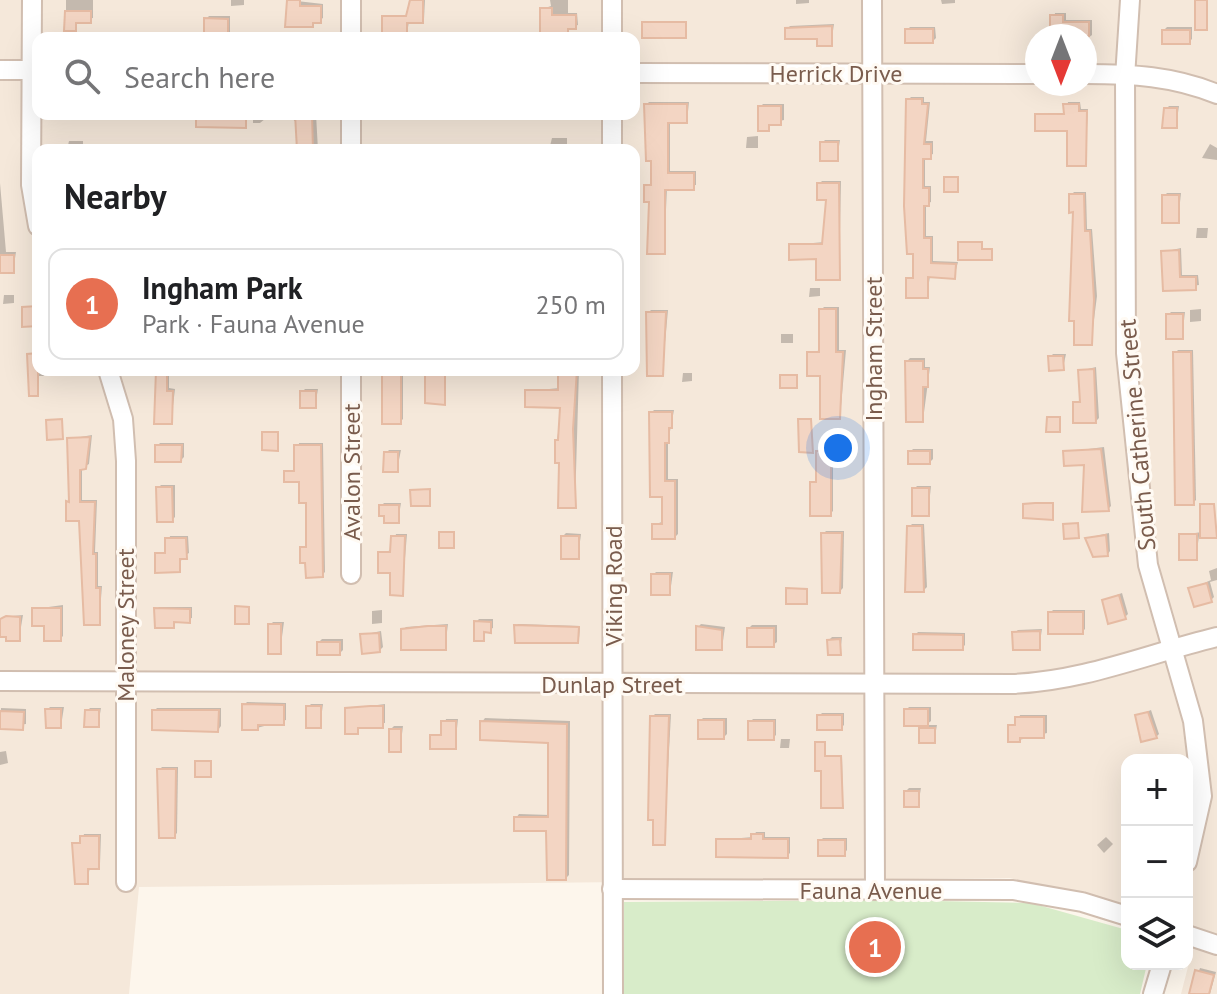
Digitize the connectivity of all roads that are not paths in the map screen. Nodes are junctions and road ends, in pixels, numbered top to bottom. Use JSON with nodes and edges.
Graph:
{"nodes":[{"id":1,"x":32,"y":0,"type":"edge"},
{"id":2,"x":351,"y":0,"type":"edge"},
{"id":3,"x":612,"y":0,"type":"edge"},
{"id":4,"x":872,"y":0,"type":"edge"},
{"id":5,"x":1130,"y":0,"type":"edge"},
{"id":6,"x":33,"y":32,"type":"edge"},
{"id":7,"x":351,"y":32,"type":"edge"},
{"id":8,"x":612,"y":32,"type":"edge"},
{"id":9,"x":0,"y":70,"type":"edge"},
{"id":10,"x":32,"y":70,"type":"edge"},
{"id":11,"x":640,"y":73,"type":"edge"},
{"id":12,"x":872,"y":73,"type":"junction"},
{"id":13,"x":1025,"y":74,"type":"edge"},
{"id":14,"x":1097,"y":75,"type":"edge"},
{"id":15,"x":1125,"y":77,"type":"junction"},
{"id":16,"x":1217,"y":94,"type":"edge"},
{"id":17,"x":33,"y":120,"type":"edge"},
{"id":18,"x":351,"y":120,"type":"edge"},
{"id":19,"x":612,"y":120,"type":"edge"},
{"id":20,"x":32,"y":144,"type":"edge"},
{"id":21,"x":351,"y":144,"type":"edge"},
{"id":22,"x":612,"y":144,"type":"edge"},
{"id":23,"x":32,"y":156,"type":"edge"},
{"id":24,"x":32,"y":191,"type":"edge"},
{"id":25,"x":110,"y":376,"type":"edge"},
{"id":26,"x":351,"y":376,"type":"edge"},
{"id":27,"x":612,"y":376,"type":"edge"},
{"id":28,"x":351,"y":574,"type":"dead end"},
{"id":29,"x":1217,"y":637,"type":"edge"},
{"id":30,"x":1173,"y":648,"type":"junction"},
{"id":31,"x":0,"y":681,"type":"edge"},
{"id":32,"x":125,"y":681,"type":"junction"},
{"id":33,"x":612,"y":683,"type":"junction"},
{"id":34,"x":875,"y":684,"type":"junction"},
{"id":35,"x":1193,"y":836,"type":"edge"},
{"id":36,"x":126,"y":882,"type":"dead end"},
{"id":37,"x":612,"y":889,"type":"junction"},
{"id":38,"x":875,"y":890,"type":"junction"},
{"id":39,"x":1121,"y":914,"type":"edge"},
{"id":40,"x":1193,"y":937,"type":"edge"},
{"id":41,"x":1217,"y":945,"type":"edge"},
{"id":42,"x":1160,"y":970,"type":"edge"},
{"id":43,"x":613,"y":994,"type":"edge"},
{"id":44,"x":1153,"y":994,"type":"edge"}],
"edges":[{"from":1,"to":6,"type":"street"},
{"from":2,"to":7,"type":"street"},
{"from":3,"to":8,"type":"street"},
{"from":4,"to":12,"type":"street","name":"Ingham Street"},
{"from":5,"to":15,"type":"street","name":"South Catherine Street"},
{"from":9,"to":10,"type":"street"},
{"from":11,"to":12,"type":"street","name":"Herrick Drive"},
{"from":12,"to":13,"type":"street","name":"Herrick Drive"},
{"from":12,"to":34,"type":"street","name":"Ingham Street"},
{"from":14,"to":15,"type":"street"},
{"from":15,"to":16,"type":"street"},
{"from":15,"to":30,"type":"street","name":"South Catherine Street"},
{"from":17,"to":20,"type":"street"},
{"from":18,"to":21,"type":"street"},
{"from":19,"to":22,"type":"street"},
{"from":23,"to":24,"type":"street"},
{"from":25,"to":32,"type":"street","name":"Maloney Street"},
{"from":26,"to":28,"type":"street","name":"Avalon Street"},
{"from":27,"to":33,"type":"street","name":"Viking Road"},
{"from":29,"to":30,"type":"street","name":"Dunlap Street"},
{"from":30,"to":34,"type":"street","name":"Dunlap Street"},
{"from":30,"to":35,"type":"street","name":"South Catherine Street"},
{"from":31,"to":32,"type":"street","name":"Dunlap Street"},
{"from":32,"to":33,"type":"street","name":"Dunlap Street"},
{"from":32,"to":36,"type":"street","name":"Maloney Street"},
{"from":33,"to":34,"type":"street","name":"Dunlap Street"},
{"from":33,"to":37,"type":"street","name":"Viking Road"},
{"from":34,"to":38,"type":"street","name":"Ingham Street"},
{"from":37,"to":38,"type":"street","name":"Fauna Avenue"},
{"from":37,"to":43,"type":"street","name":"Viking Road"},
{"from":38,"to":39,"type":"street","name":"Fauna Avenue"},
{"from":40,"to":41,"type":"street"},
{"from":42,"to":44,"type":"street"}]}
